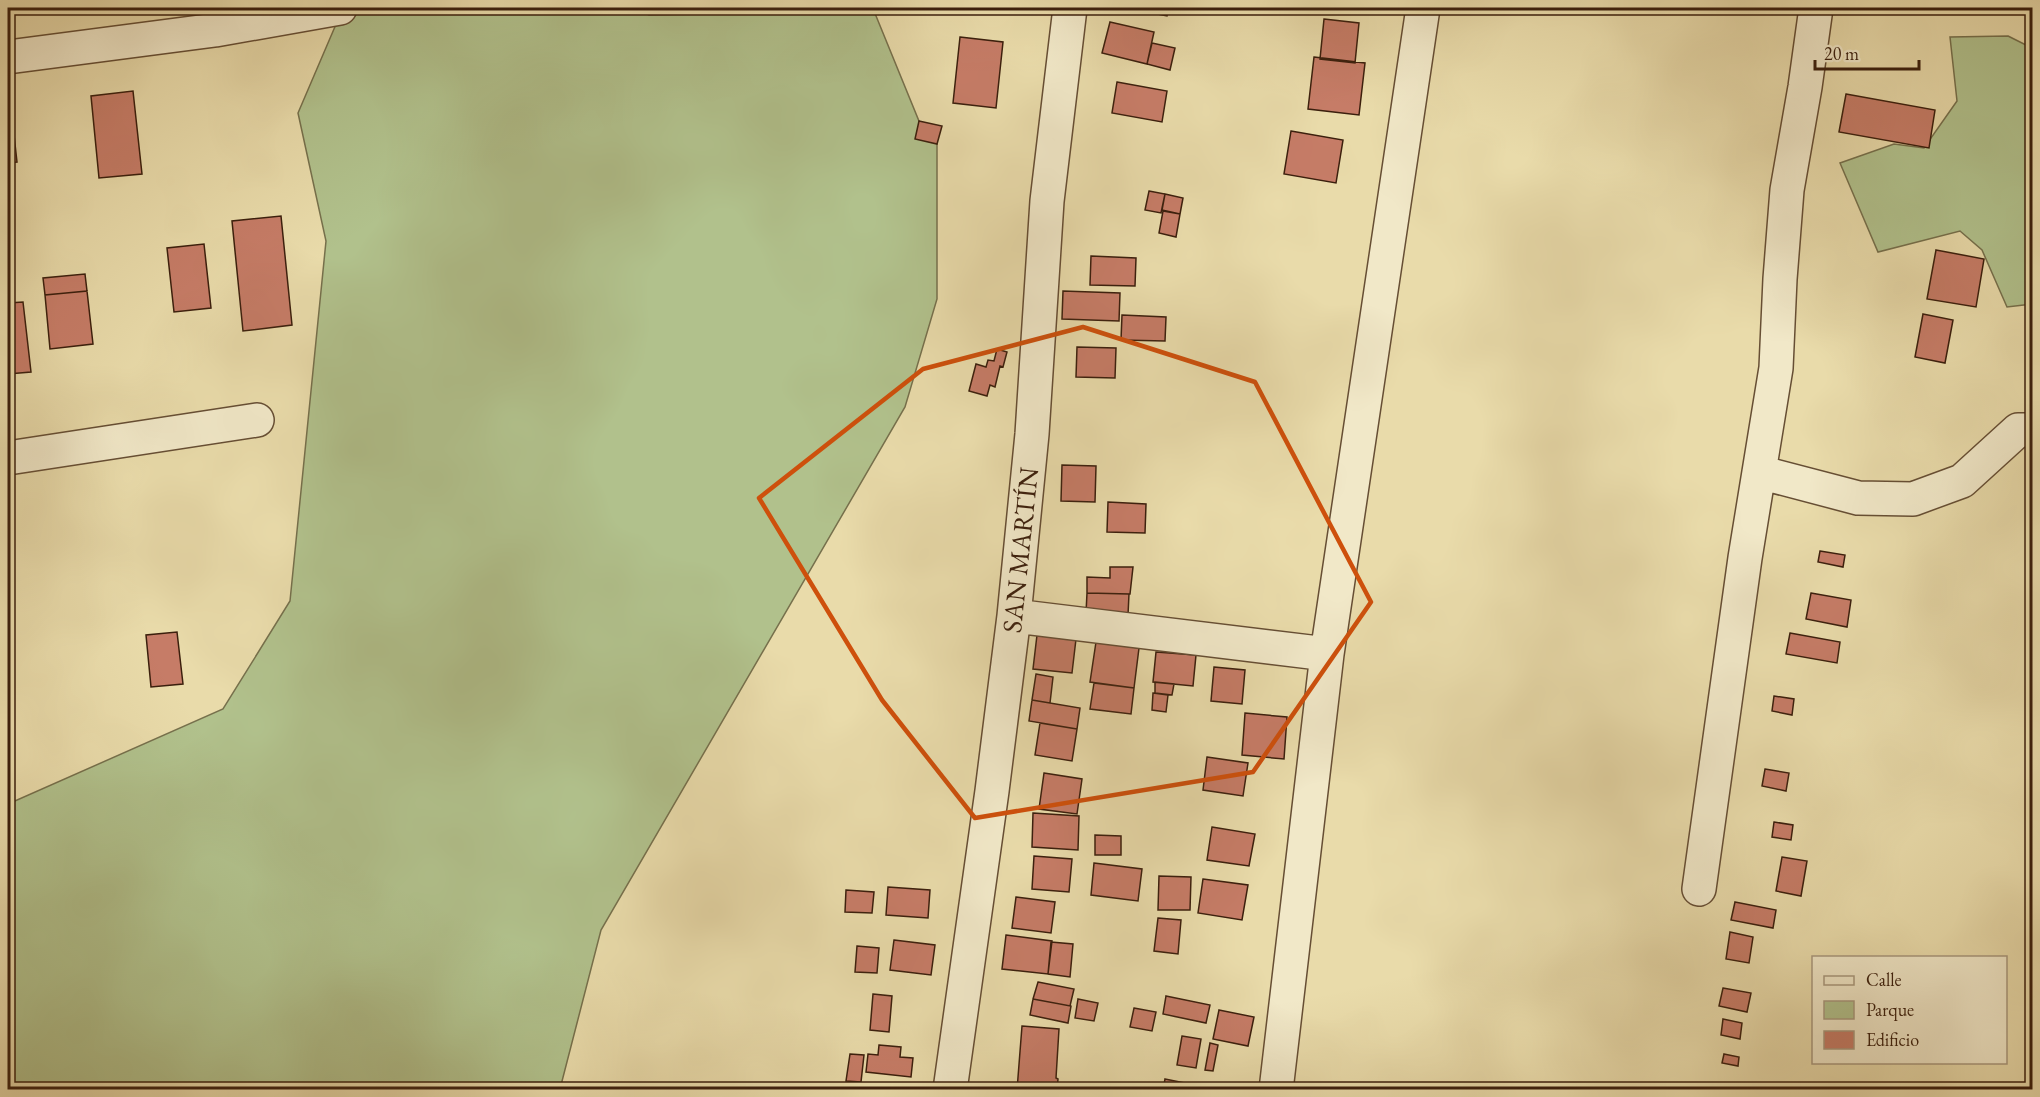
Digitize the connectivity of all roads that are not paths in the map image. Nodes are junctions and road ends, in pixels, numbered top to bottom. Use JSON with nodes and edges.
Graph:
{"nodes":[{"id":1,"x":340,"y":8,"type":"edge"},
{"id":2,"x":1070,"y":8,"type":"edge"},
{"id":3,"x":1424,"y":8,"type":"edge"},
{"id":4,"x":1816,"y":8,"type":"edge"},
{"id":5,"x":8,"y":57,"type":"edge"},
{"id":6,"x":257,"y":420,"type":"dead end"},
{"id":7,"x":2032,"y":429,"type":"edge"},
{"id":8,"x":8,"y":458,"type":"edge"},
{"id":9,"x":1759,"y":472,"type":"junction"},
{"id":10,"x":1014,"y":616,"type":"junction"},
{"id":11,"x":1328,"y":654,"type":"junction"},
{"id":12,"x":1699,"y":889,"type":"dead end"},
{"id":13,"x":950,"y":1089,"type":"edge"},
{"id":14,"x":1276,"y":1089,"type":"edge"}],
"edges":[{"from":1,"to":5,"type":"street"},
{"from":2,"to":10,"type":"street","name":"SAN MARTÍN"},
{"from":3,"to":11,"type":"street"},
{"from":4,"to":9,"type":"street"},
{"from":6,"to":8,"type":"street"},
{"from":7,"to":9,"type":"street"},
{"from":9,"to":12,"type":"street"},
{"from":10,"to":11,"type":"street"},
{"from":10,"to":13,"type":"street","name":"SAN MARTÍN"},
{"from":11,"to":14,"type":"street"}]}
